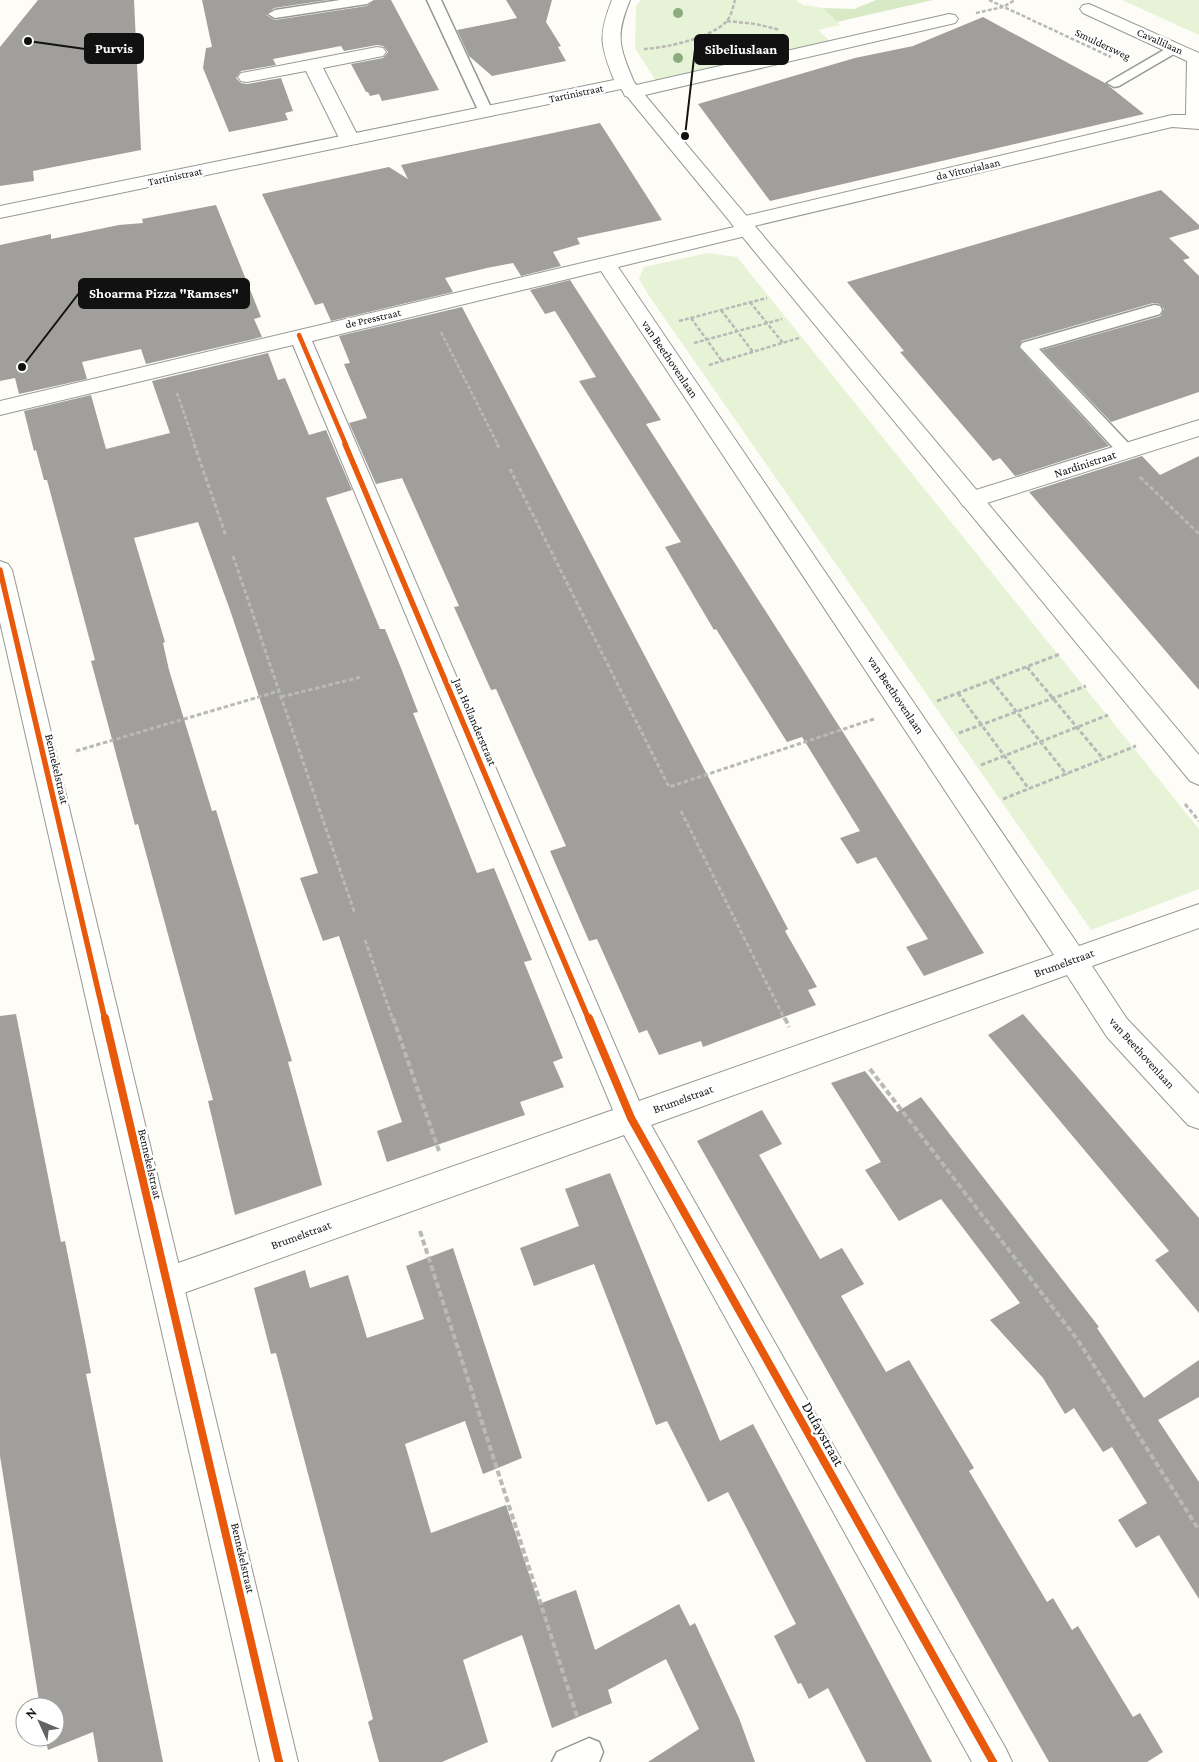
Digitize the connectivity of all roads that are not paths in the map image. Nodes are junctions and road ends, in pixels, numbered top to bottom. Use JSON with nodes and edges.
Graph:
{"nodes":[{"id":1,"x":367,"y":0,"type":"edge"},
{"id":2,"x":434,"y":0,"type":"edge"},
{"id":3,"x":622,"y":0,"type":"edge"},
{"id":4,"x":1089,"y":9,"type":"dead end"},
{"id":5,"x":275,"y":14,"type":"dead end"},
{"id":6,"x":949,"y":19,"type":"road end"},
{"id":7,"x":1174,"y":48,"type":"junction"},
{"id":8,"x":377,"y":52,"type":"dead end"},
{"id":9,"x":312,"y":65,"type":"junction"},
{"id":10,"x":247,"y":77,"type":"dead end"},
{"id":11,"x":1114,"y":83,"type":"dead end"},
{"id":12,"x":629,"y":88,"type":"junction"},
{"id":13,"x":486,"y":112,"type":"junction"},
{"id":14,"x":1197,"y":122,"type":"edge"},
{"id":15,"x":350,"y":140,"type":"junction"},
{"id":16,"x":0,"y":212,"type":"edge"},
{"id":17,"x":744,"y":226,"type":"junction"},
{"id":18,"x":606,"y":264,"type":"junction"},
{"id":19,"x":1154,"y":310,"type":"dead end"},
{"id":20,"x":299,"y":335,"type":"junction"},
{"id":21,"x":0,"y":408,"type":"edge"},
{"id":22,"x":1199,"y":428,"type":"edge"},
{"id":23,"x":1121,"y":452,"type":"junction"},
{"id":24,"x":971,"y":500,"type":"junction"},
{"id":25,"x":0,"y":570,"type":"edge"},
{"id":26,"x":7,"y":629,"type":"edge"},
{"id":27,"x":1199,"y":774,"type":"edge"},
{"id":28,"x":1199,"y":916,"type":"edge"},
{"id":29,"x":1072,"y":961,"type":"junction"},
{"id":30,"x":1199,"y":1115,"type":"edge"},
{"id":31,"x":631,"y":1118,"type":"junction"},
{"id":32,"x":167,"y":1283,"type":"junction"},
{"id":33,"x":279,"y":1762,"type":"edge"},
{"id":34,"x":993,"y":1762,"type":"edge"}],
"edges":[{"from":1,"to":5,"type":"lane"},
{"from":2,"to":13,"type":"lane"},
{"from":3,"to":12,"type":"street"},
{"from":4,"to":7,"type":"street","name":"Cavallilaan"},
{"from":6,"to":12,"type":"street","name":"Tartinistraat"},
{"from":7,"to":11,"type":"lane"},
{"from":7,"to":14,"type":"street","name":"Cavallilaan"},
{"from":8,"to":9,"type":"street"},
{"from":9,"to":10,"type":"street"},
{"from":9,"to":15,"type":"street"},
{"from":12,"to":13,"type":"street","name":"Tartinistraat"},
{"from":12,"to":17,"type":"street"},
{"from":13,"to":15,"type":"street","name":"Tartinistraat"},
{"from":14,"to":17,"type":"street","name":"da Vittorialaan"},
{"from":15,"to":16,"type":"street","name":"Tartinistraat"},
{"from":17,"to":18,"type":"street","name":"de Presstraat"},
{"from":17,"to":24,"type":"street"},
{"from":18,"to":20,"type":"street","name":"de Presstraat"},
{"from":18,"to":29,"type":"street","name":"van Beethovenlaan"},
{"from":19,"to":23,"type":"lane"},
{"from":20,"to":21,"type":"street","name":"de Presstraat"},
{"from":20,"to":31,"type":"street","name":"Jan Hollanderstraat"},
{"from":22,"to":23,"type":"street","name":"Nardinistraat"},
{"from":23,"to":24,"type":"street","name":"Nardinistraat"},
{"from":24,"to":27,"type":"street"},
{"from":25,"to":26,"type":"street","name":"Bennekelstraat"},
{"from":26,"to":32,"type":"street","name":"Bennekelstraat"},
{"from":28,"to":29,"type":"street","name":"Brumelstraat"},
{"from":29,"to":30,"type":"street","name":"van Beethovenlaan"},
{"from":29,"to":31,"type":"street","name":"Brumelstraat"},
{"from":31,"to":32,"type":"street","name":"Brumelstraat"},
{"from":31,"to":34,"type":"street","name":"Dufaystraat"},
{"from":32,"to":33,"type":"street","name":"Bennekelstraat"}]}
